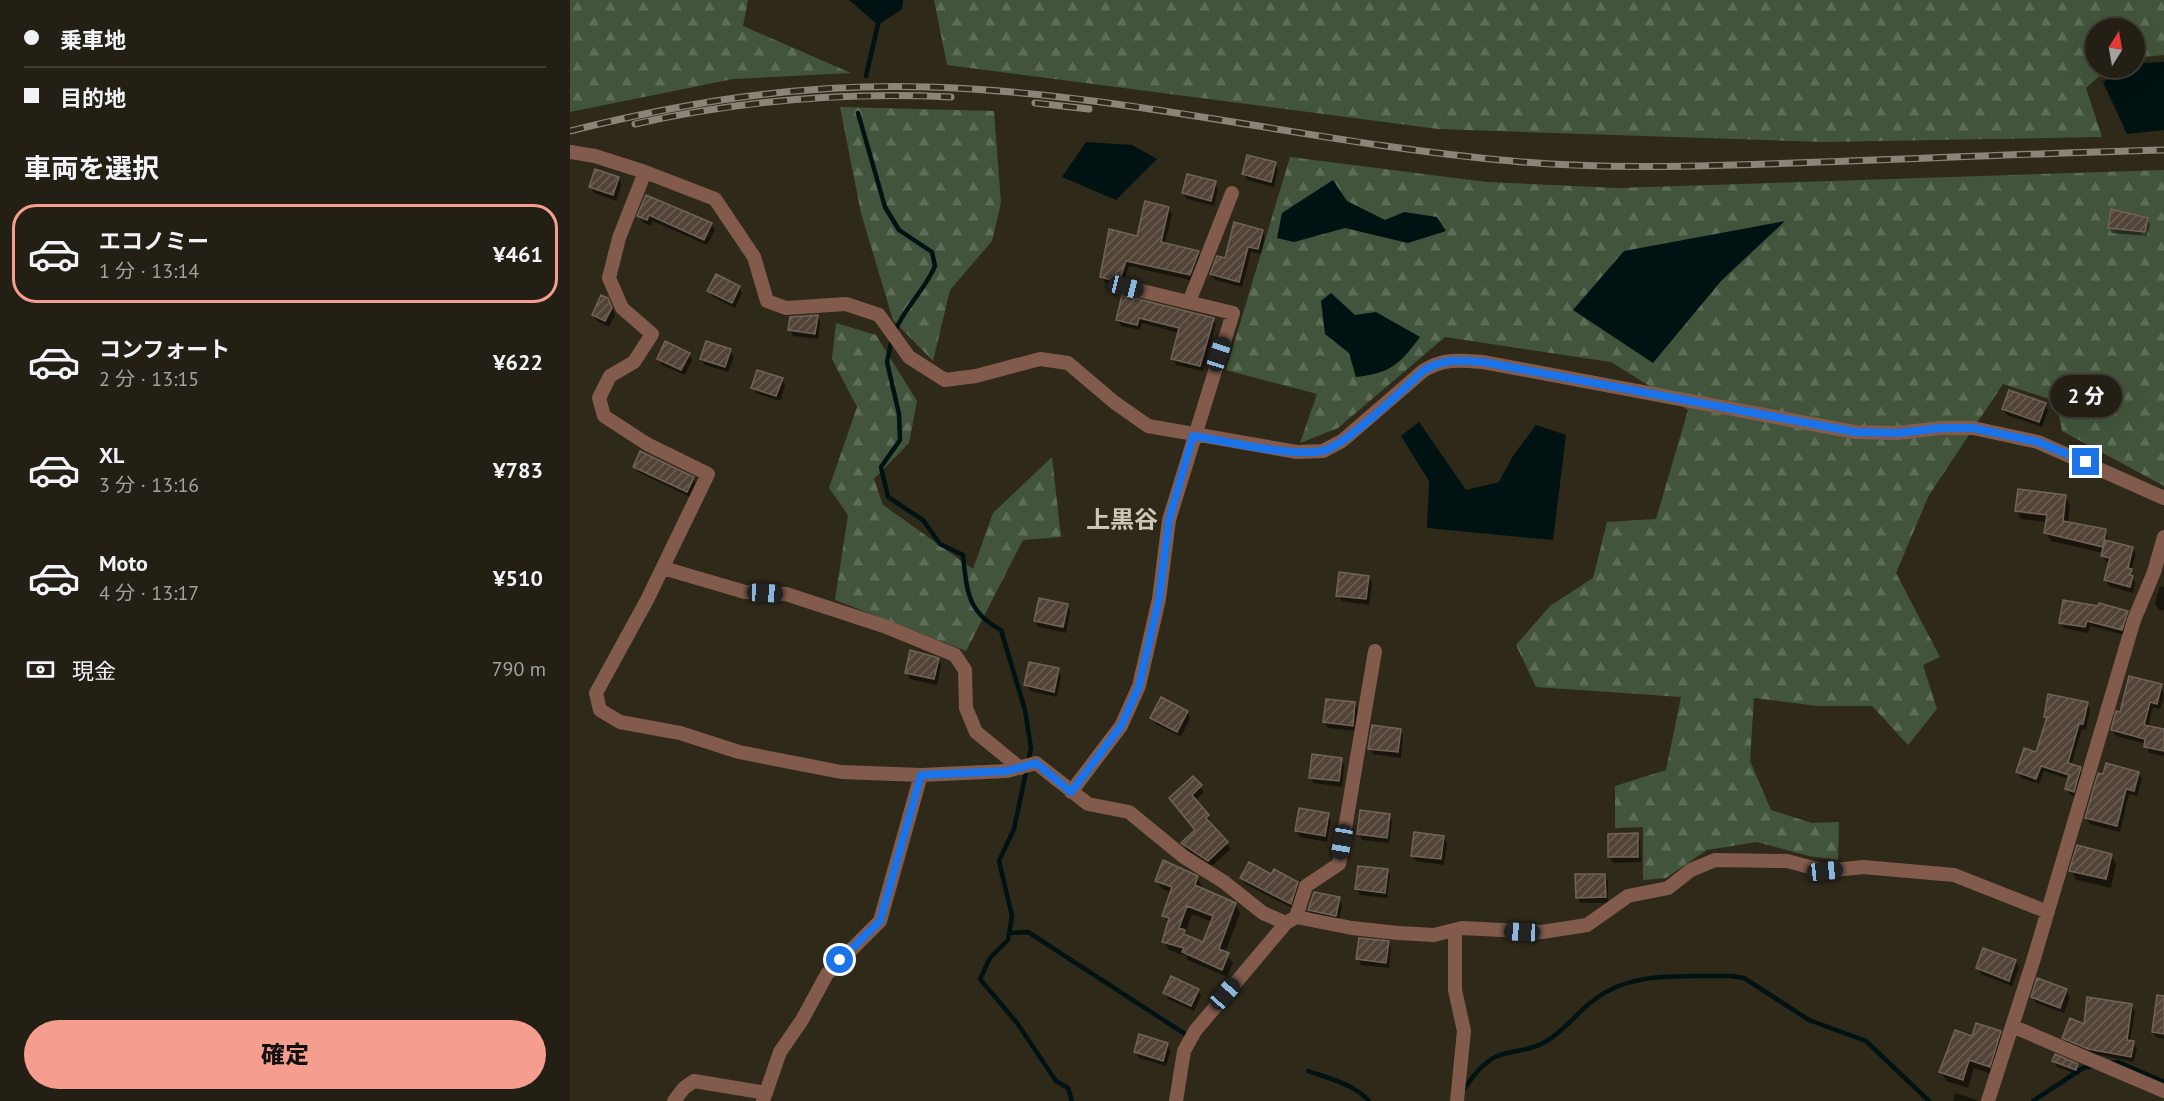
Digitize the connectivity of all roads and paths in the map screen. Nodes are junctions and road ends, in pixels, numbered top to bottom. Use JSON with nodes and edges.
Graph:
{"nodes":[{"id":1,"x":570,"y":152,"type":"edge"},
{"id":2,"x":645,"y":172,"type":"junction"},
{"id":3,"x":1232,"y":193,"type":"dead end"},
{"id":4,"x":1126,"y":287,"type":"dead end"},
{"id":5,"x":1189,"y":302,"type":"junction"},
{"id":6,"x":1193,"y":436,"type":"junction"},
{"id":7,"x":2164,"y":498,"type":"edge"},
{"id":8,"x":2164,"y":537,"type":"edge"},
{"id":9,"x":663,"y":568,"type":"junction"},
{"id":10,"x":1375,"y":651,"type":"dead end"},
{"id":11,"x":1020,"y":768,"type":"junction"},
{"id":12,"x":921,"y":775,"type":"junction"},
{"id":13,"x":1071,"y":792,"type":"junction"},
{"id":14,"x":2048,"y":912,"type":"junction"},
{"id":15,"x":1291,"y":920,"type":"junction"},
{"id":16,"x":1455,"y":930,"type":"junction"},
{"id":17,"x":2012,"y":1026,"type":"junction"},
{"id":18,"x":2164,"y":1091,"type":"edge"},
{"id":19,"x":765,"y":1097,"type":"edge"},
{"id":20,"x":674,"y":1101,"type":"edge"},
{"id":21,"x":1176,"y":1101,"type":"edge"},
{"id":22,"x":1457,"y":1101,"type":"edge"},
{"id":23,"x":1988,"y":1101,"type":"edge"}],
"edges":[{"from":1,"to":2,"type":"street"},
{"from":2,"to":6,"type":"street"},
{"from":2,"to":9,"type":"street"},
{"from":3,"to":5,"type":"street"},
{"from":4,"to":5,"type":"street"},
{"from":5,"to":6,"type":"street"},
{"from":6,"to":7,"type":"street"},
{"from":6,"to":13,"type":"street"},
{"from":8,"to":14,"type":"street"},
{"from":9,"to":11,"type":"street"},
{"from":9,"to":12,"type":"street"},
{"from":10,"to":15,"type":"street"},
{"from":11,"to":12,"type":"street"},
{"from":11,"to":13,"type":"street"},
{"from":12,"to":19,"type":"street"},
{"from":13,"to":15,"type":"street"},
{"from":14,"to":16,"type":"street"},
{"from":14,"to":17,"type":"street"},
{"from":15,"to":16,"type":"street"},
{"from":15,"to":21,"type":"street"},
{"from":16,"to":22,"type":"street"},
{"from":17,"to":18,"type":"street"},
{"from":17,"to":23,"type":"street"},
{"from":19,"to":20,"type":"street"}]}
